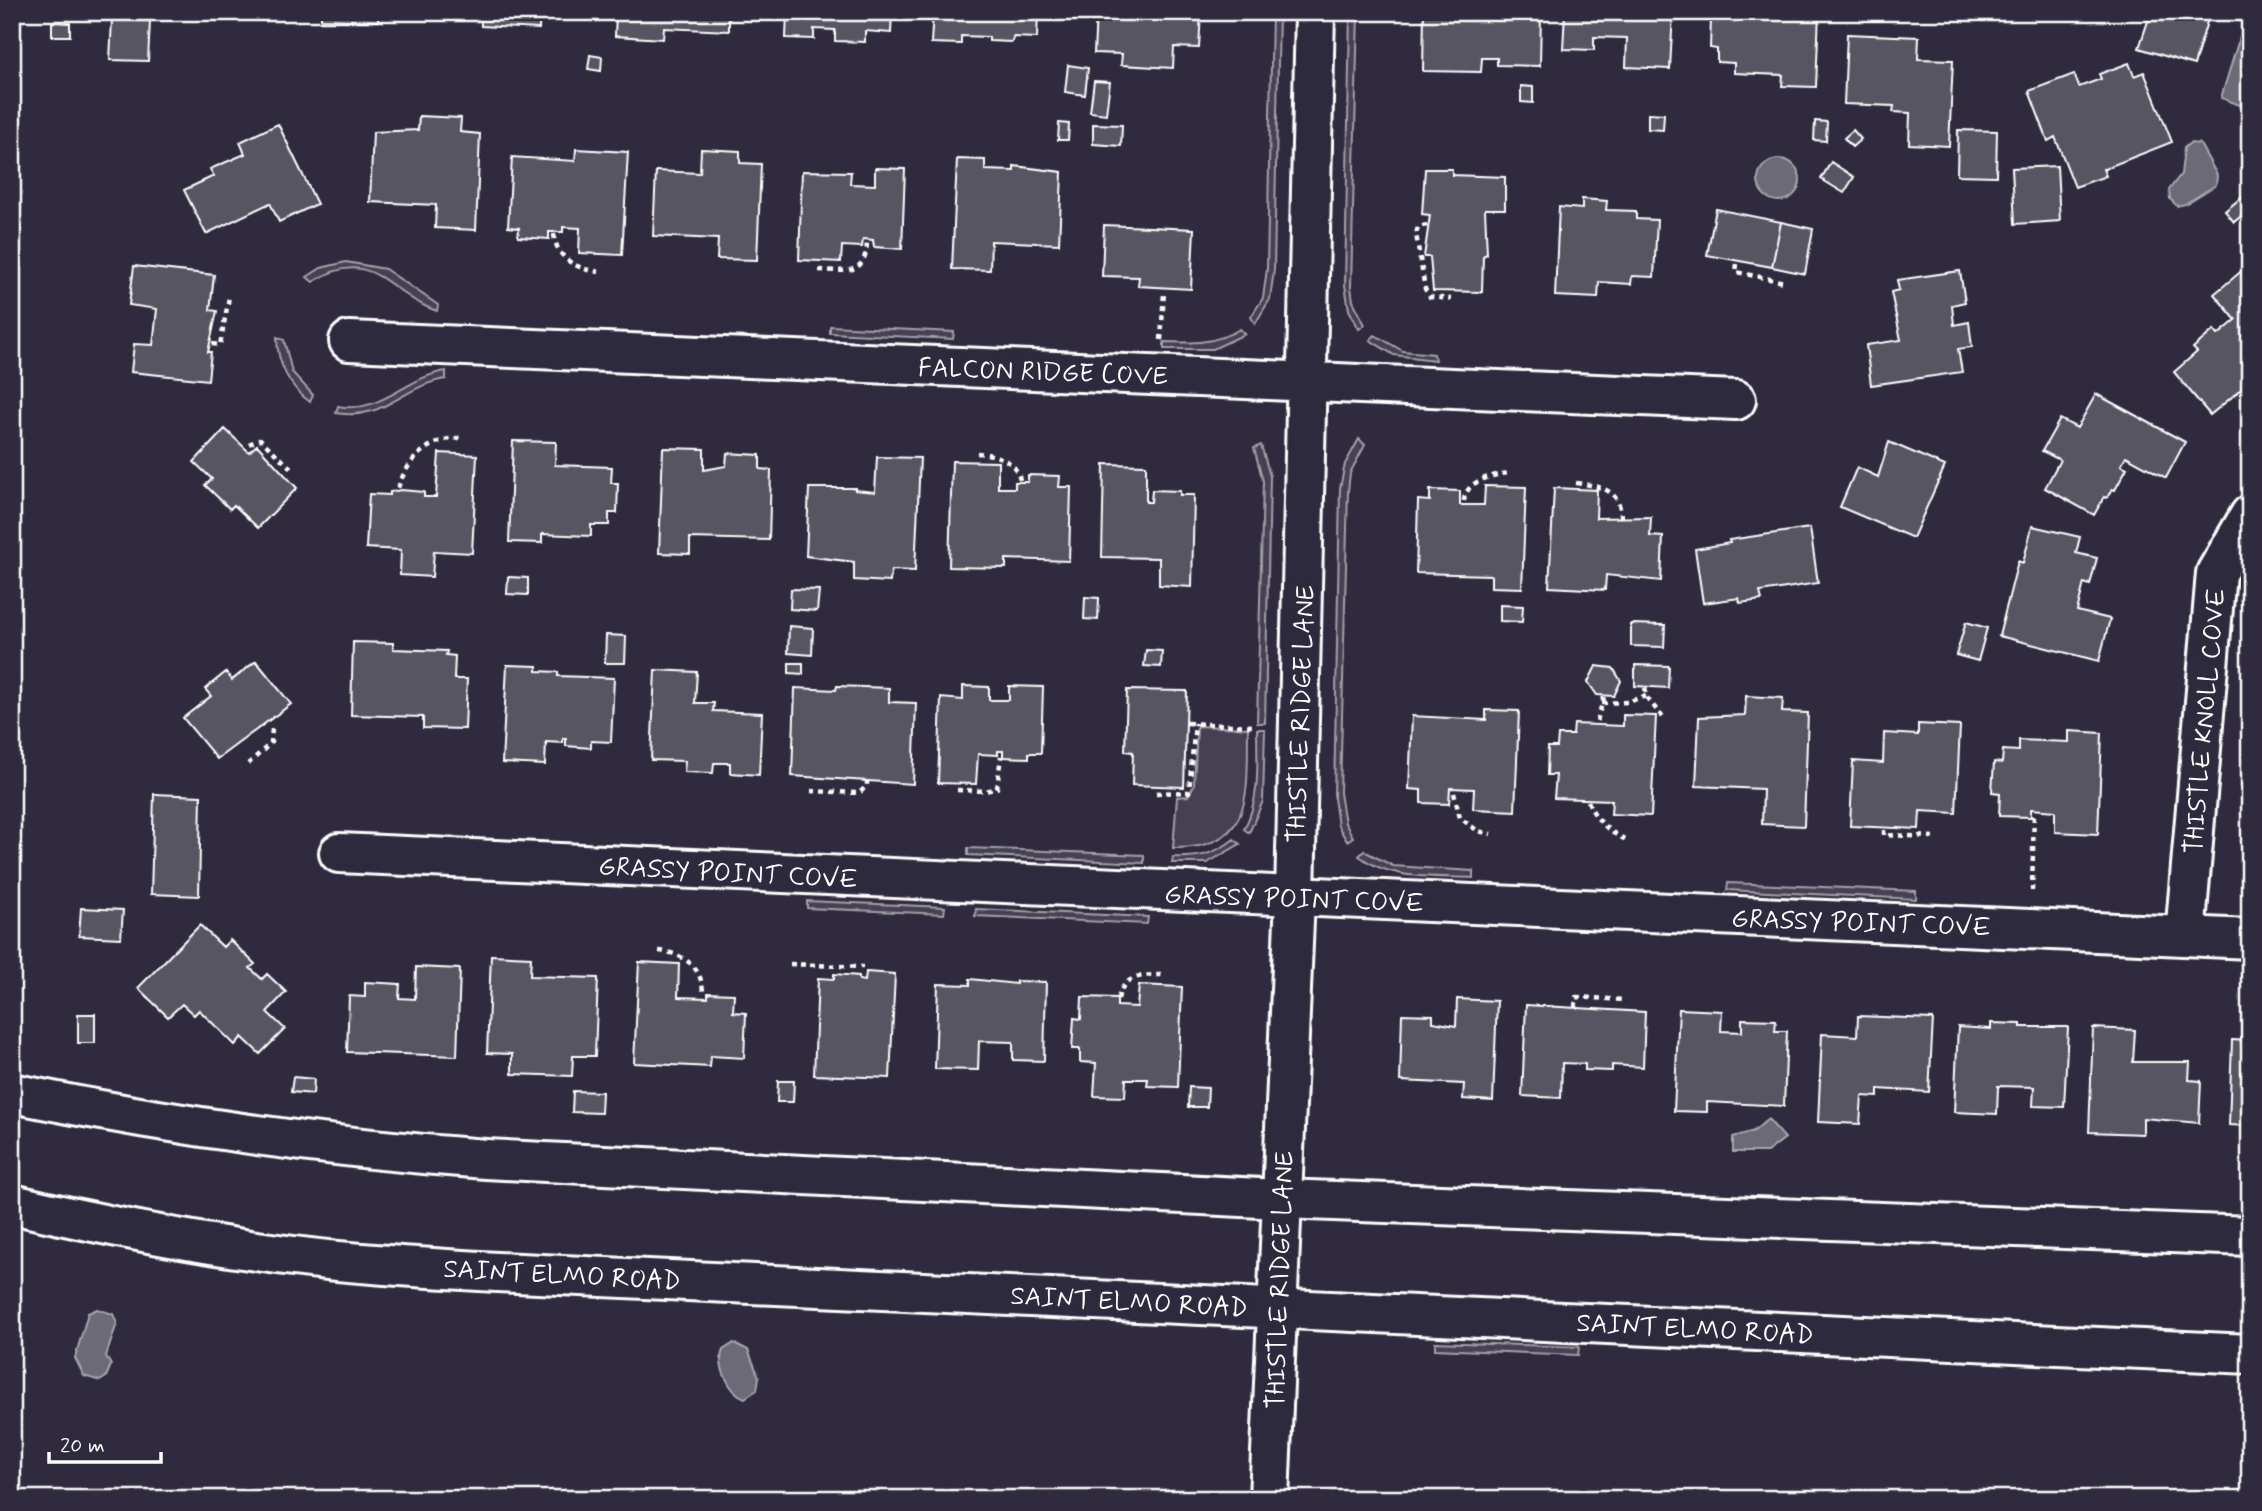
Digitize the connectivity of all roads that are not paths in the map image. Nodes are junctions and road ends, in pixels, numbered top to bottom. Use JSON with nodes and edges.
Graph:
{"nodes":[{"id":1,"x":1315,"y":12,"type":"edge"},
{"id":2,"x":349,"y":341,"type":"dead end"},
{"id":3,"x":1309,"y":383,"type":"junction"},
{"id":4,"x":1736,"y":400,"type":"dead end"},
{"id":5,"x":2250,"y":515,"type":"edge"},
{"id":6,"x":339,"y":853,"type":"dead end"},
{"id":7,"x":1295,"y":897,"type":"junction"},
{"id":8,"x":2185,"y":936,"type":"junction"},
{"id":9,"x":2250,"y":940,"type":"edge"},
{"id":10,"x":12,"y":1093,"type":"edge"},
{"id":11,"x":1282,"y":1199,"type":"junction"},
{"id":12,"x":12,"y":1204,"type":"edge"},
{"id":13,"x":2250,"y":1236,"type":"edge"},
{"id":14,"x":1277,"y":1309,"type":"junction"},
{"id":15,"x":2250,"y":1354,"type":"edge"},
{"id":16,"x":1269,"y":1499,"type":"edge"}],
"edges":[{"from":1,"to":3,"type":"street","name":"THISTLE RIDGE LANE"},
{"from":2,"to":3,"type":"street","name":"FALCON RIDGE COVE"},
{"from":3,"to":4,"type":"street","name":"FALCON RIDGE COVE"},
{"from":3,"to":7,"type":"street","name":"THISTLE RIDGE LANE"},
{"from":5,"to":8,"type":"street","name":"THISTLE KNOLL COVE"},
{"from":6,"to":7,"type":"street","name":"GRASSY POINT COVE"},
{"from":7,"to":8,"type":"street","name":"GRASSY POINT COVE"},
{"from":7,"to":11,"type":"street","name":"THISTLE RIDGE LANE"},
{"from":8,"to":9,"type":"street","name":"GRASSY POINT COVE"},
{"from":10,"to":11,"type":"street"},
{"from":11,"to":13,"type":"street"},
{"from":11,"to":14,"type":"street","name":"THISTLE RIDGE LANE"},
{"from":12,"to":14,"type":"street","name":"SAINT ELMO ROAD"},
{"from":14,"to":15,"type":"street","name":"SAINT ELMO ROAD"},
{"from":14,"to":16,"type":"street","name":"THISTLE RIDGE LANE"}]}
